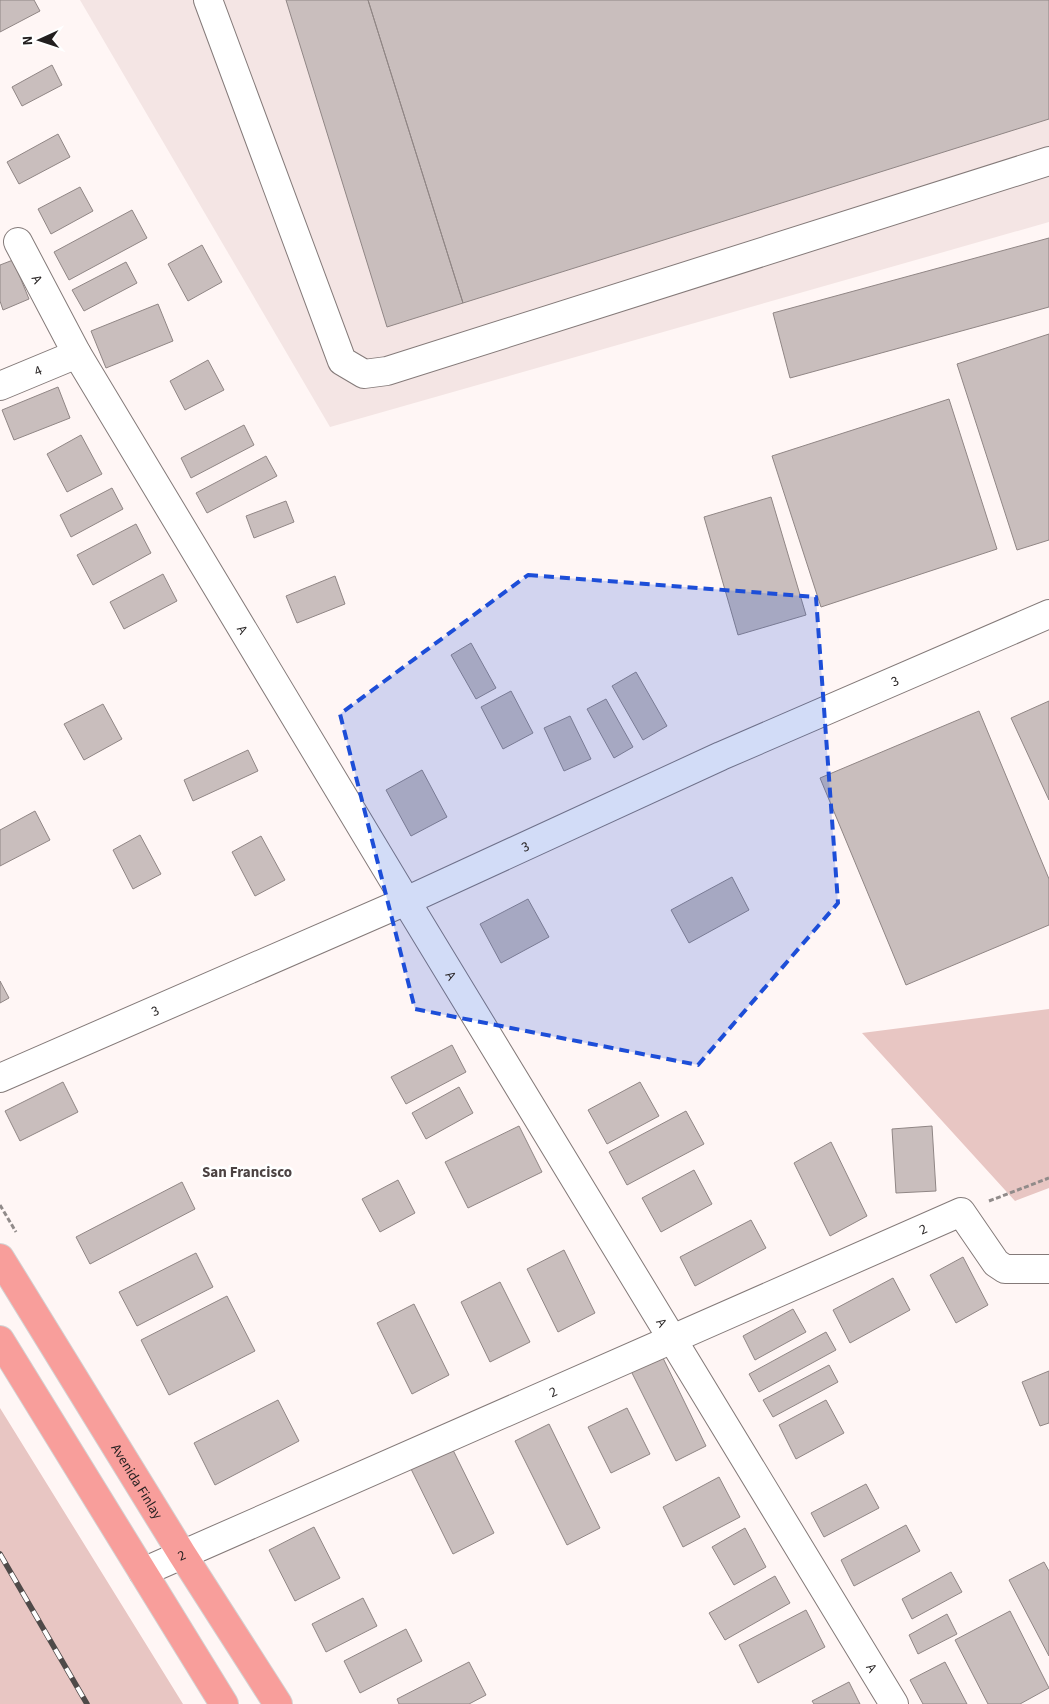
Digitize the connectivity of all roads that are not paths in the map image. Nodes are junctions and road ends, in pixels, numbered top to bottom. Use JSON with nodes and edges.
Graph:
{"nodes":[{"id":1,"x":208,"y":0,"type":"edge"},
{"id":2,"x":1049,"y":161,"type":"edge"},
{"id":3,"x":18,"y":242,"type":"dead end"},
{"id":4,"x":77,"y":354,"type":"junction"},
{"id":5,"x":0,"y":386,"type":"edge"},
{"id":6,"x":1049,"y":614,"type":"edge"},
{"id":7,"x":406,"y":901,"type":"junction"},
{"id":8,"x":0,"y":1078,"type":"edge"},
{"id":9,"x":0,"y":1258,"type":"edge"},
{"id":10,"x":1049,"y":1270,"type":"edge"},
{"id":11,"x":673,"y":1339,"type":"junction"},
{"id":12,"x":0,"y":1340,"type":"edge"},
{"id":13,"x":182,"y":1554,"type":"junction"},
{"id":14,"x":143,"y":1572,"type":"junction"},
{"id":15,"x":224,"y":1704,"type":"edge"},
{"id":16,"x":278,"y":1704,"type":"edge"},
{"id":17,"x":894,"y":1704,"type":"edge"}],
"edges":[{"from":1,"to":2,"type":"street"},
{"from":3,"to":4,"type":"street","name":"A"},
{"from":4,"to":5,"type":"street","name":"4"},
{"from":4,"to":7,"type":"street","name":"A"},
{"from":6,"to":7,"type":"street","name":"3"},
{"from":7,"to":8,"type":"street","name":"3"},
{"from":7,"to":11,"type":"street","name":"A"},
{"from":9,"to":13,"type":"highway","name":"Avenida Finlay"},
{"from":10,"to":11,"type":"street","name":"2"},
{"from":11,"to":13,"type":"street","name":"2"},
{"from":11,"to":17,"type":"street","name":"A"},
{"from":12,"to":14,"type":"highway"},
{"from":13,"to":14,"type":"street","name":"2"},
{"from":13,"to":16,"type":"highway","name":"Avenida Finlay"},
{"from":14,"to":15,"type":"highway"}]}
